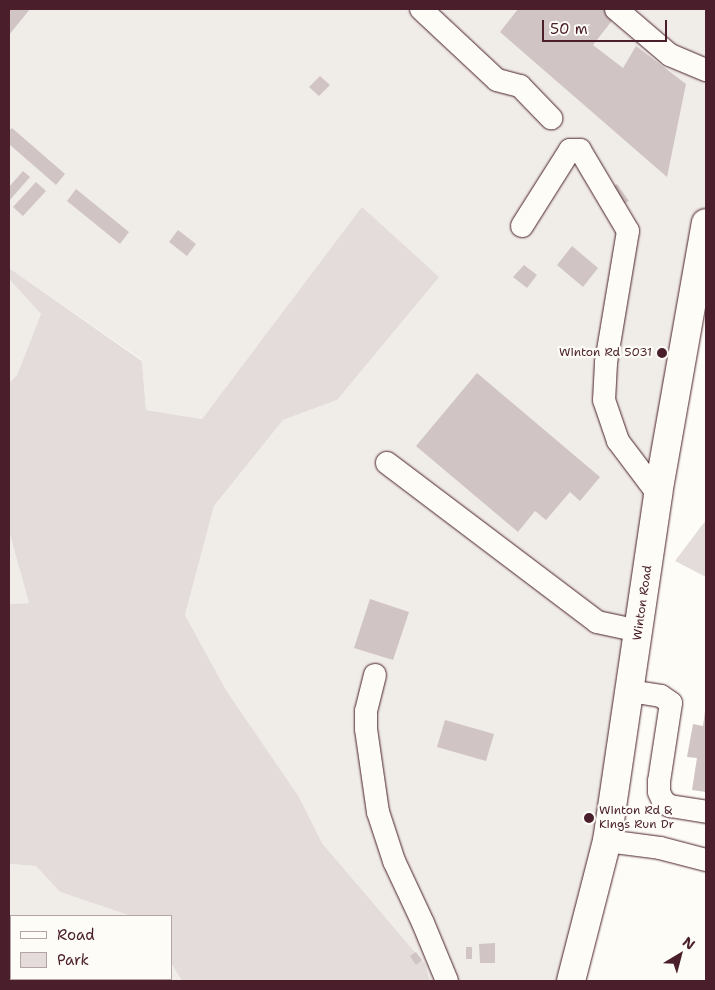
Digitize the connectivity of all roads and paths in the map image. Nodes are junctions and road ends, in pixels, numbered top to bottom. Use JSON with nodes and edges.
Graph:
{"nodes":[{"id":1,"x":421,"y":9,"type":"edge"},
{"id":2,"x":616,"y":9,"type":"edge"},
{"id":3,"x":706,"y":70,"type":"edge"},
{"id":4,"x":551,"y":118,"type":"dead end"},
{"id":5,"x":706,"y":223,"type":"edge"},
{"id":6,"x":522,"y":226,"type":"dead end"},
{"id":7,"x":387,"y":463,"type":"dead end"},
{"id":8,"x":658,"y":494,"type":"junction"},
{"id":9,"x":639,"y":631,"type":"junction"},
{"id":10,"x":375,"y":676,"type":"dead end"},
{"id":11,"x":630,"y":691,"type":"junction"},
{"id":12,"x":706,"y":812,"type":"edge"},
{"id":13,"x":607,"y":841,"type":"junction"},
{"id":14,"x":706,"y":860,"type":"edge"},
{"id":15,"x":446,"y":981,"type":"edge"},
{"id":16,"x":571,"y":981,"type":"edge"}],
"edges":[{"from":1,"to":4,"type":"street"},
{"from":2,"to":3,"type":"street"},
{"from":5,"to":8,"type":"main road","name":"Winton Road"},
{"from":6,"to":8,"type":"street"},
{"from":7,"to":9,"type":"street"},
{"from":8,"to":9,"type":"main road","name":"Winton Road"},
{"from":9,"to":11,"type":"main road","name":"Winton Road"},
{"from":10,"to":15,"type":"street"},
{"from":11,"to":12,"type":"street"},
{"from":11,"to":13,"type":"main road","name":"Winton Road"},
{"from":13,"to":14,"type":"street"},
{"from":13,"to":16,"type":"main road","name":"Winton Road"}]}
